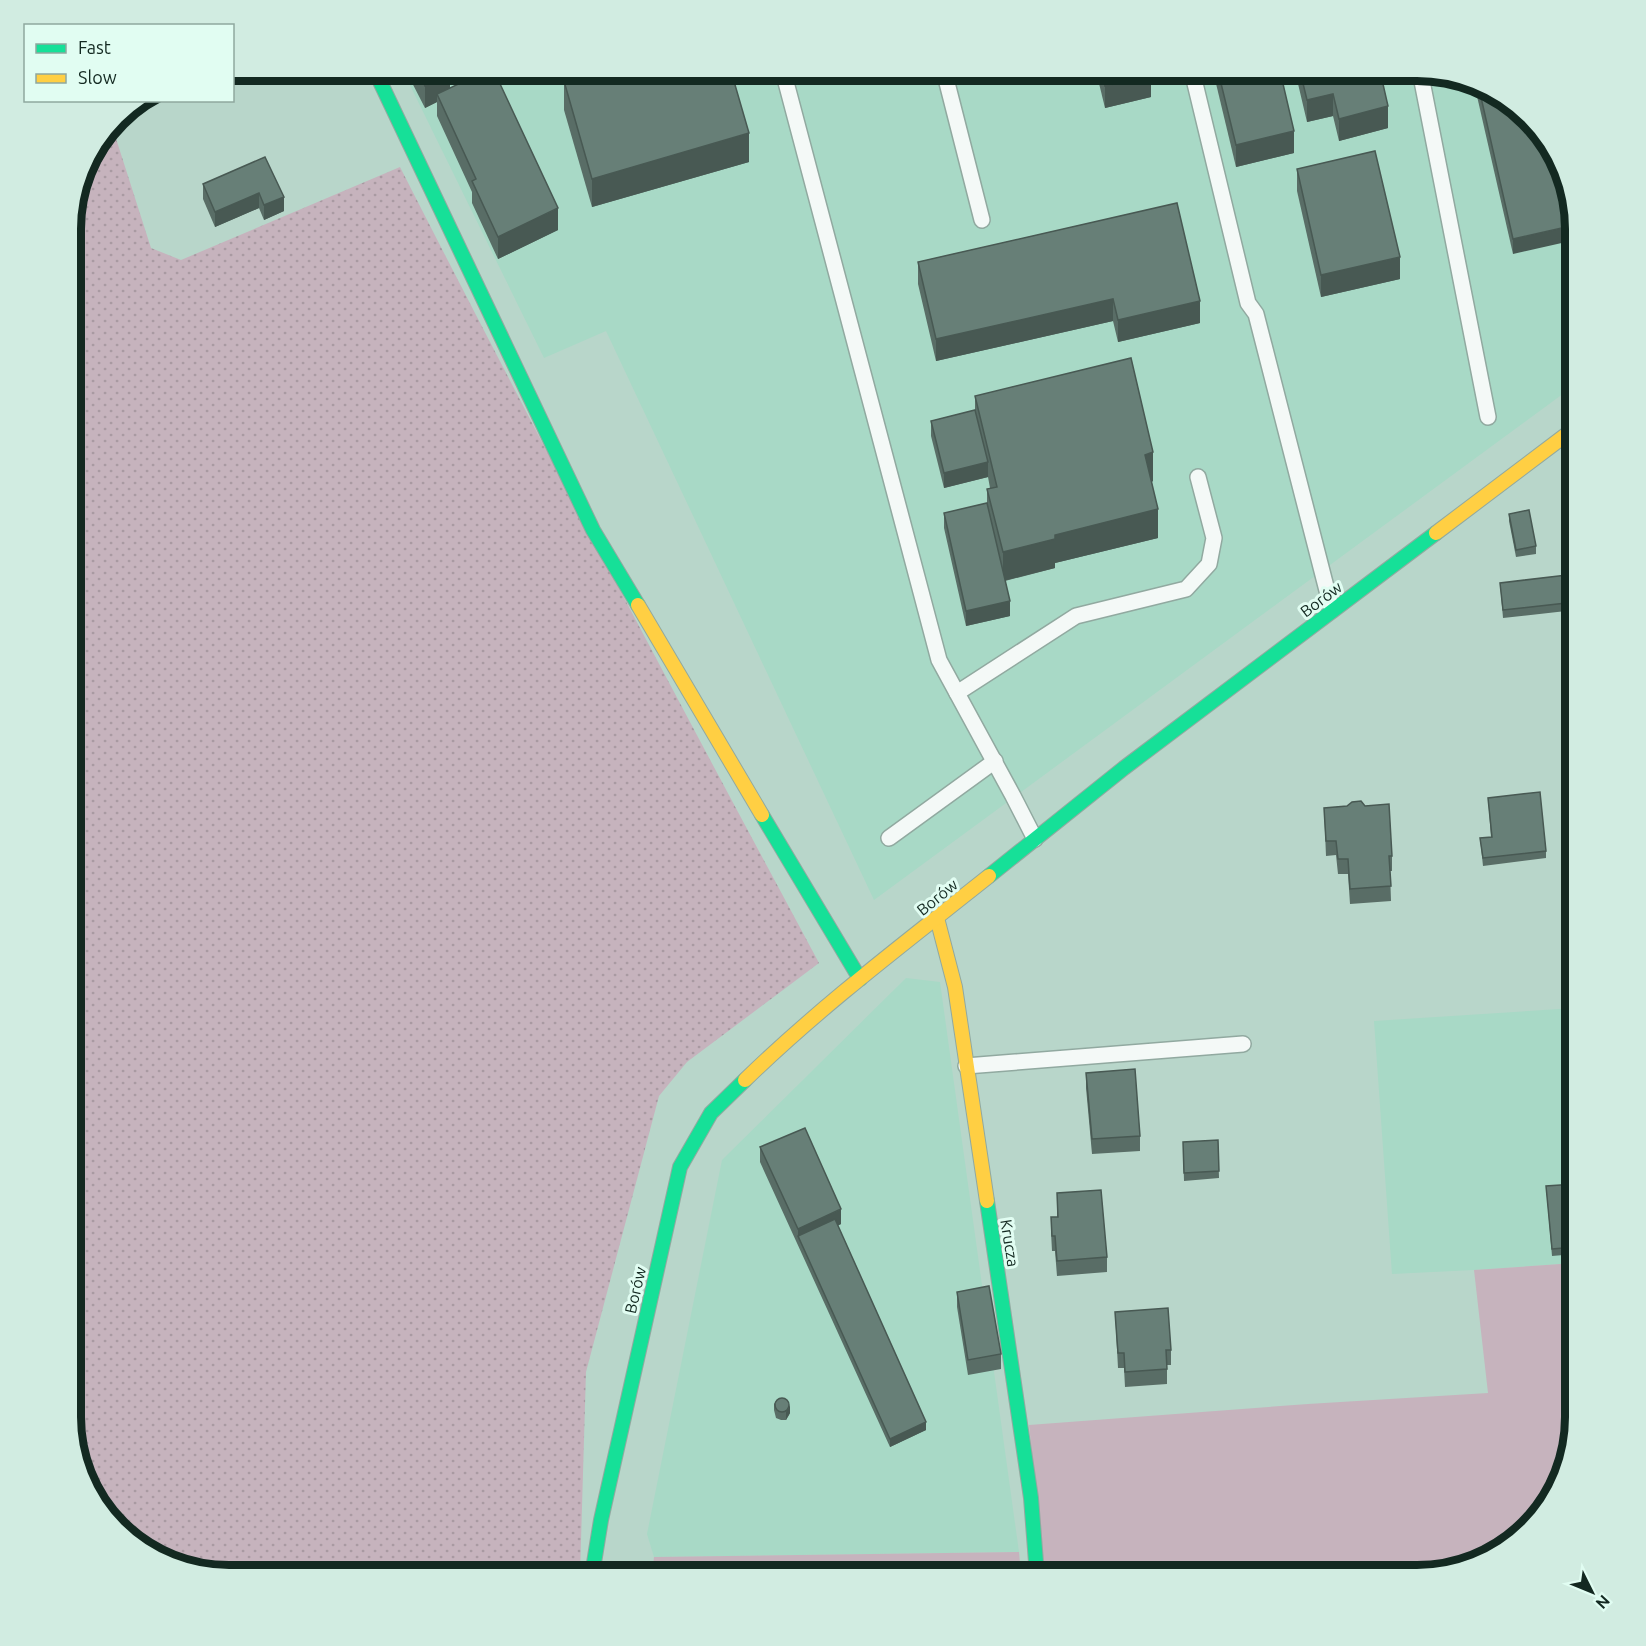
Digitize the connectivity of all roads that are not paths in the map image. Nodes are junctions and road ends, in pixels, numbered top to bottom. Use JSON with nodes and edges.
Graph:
{"nodes":[{"id":1,"x":380,"y":81,"type":"edge"},
{"id":2,"x":786,"y":81,"type":"edge"},
{"id":3,"x":947,"y":81,"type":"edge"},
{"id":4,"x":1194,"y":81,"type":"edge"},
{"id":5,"x":1422,"y":81,"type":"edge"},
{"id":6,"x":982,"y":220,"type":"dead end"},
{"id":7,"x":1488,"y":417,"type":"dead end"},
{"id":8,"x":1565,"y":435,"type":"edge"},
{"id":9,"x":1198,"y":477,"type":"dead end"},
{"id":10,"x":1332,"y":610,"type":"junction"},
{"id":11,"x":957,"y":693,"type":"junction"},
{"id":12,"x":995,"y":761,"type":"junction"},
{"id":13,"x":889,"y":838,"type":"dead end"},
{"id":14,"x":1035,"y":839,"type":"junction"},
{"id":15,"x":937,"y":918,"type":"junction"},
{"id":16,"x":860,"y":979,"type":"junction"},
{"id":17,"x":1243,"y":1044,"type":"dead end"},
{"id":18,"x":966,"y":1066,"type":"junction"},
{"id":19,"x":594,"y":1565,"type":"edge"},
{"id":20,"x":1036,"y":1565,"type":"edge"}],
"edges":[{"from":1,"to":16,"type":"street"},
{"from":2,"to":11,"type":"lane"},
{"from":3,"to":6,"type":"lane"},
{"from":4,"to":10,"type":"lane"},
{"from":5,"to":7,"type":"lane"},
{"from":8,"to":10,"type":"street","name":"Borów"},
{"from":9,"to":11,"type":"lane"},
{"from":10,"to":14,"type":"street","name":"Borów"},
{"from":11,"to":12,"type":"lane"},
{"from":12,"to":13,"type":"lane"},
{"from":12,"to":14,"type":"lane"},
{"from":14,"to":15,"type":"street","name":"Borów"},
{"from":15,"to":16,"type":"street","name":"Borów"},
{"from":15,"to":18,"type":"street","name":"Krucza"},
{"from":16,"to":19,"type":"street","name":"Borów"},
{"from":17,"to":18,"type":"lane"},
{"from":18,"to":20,"type":"street","name":"Krucza"}]}
